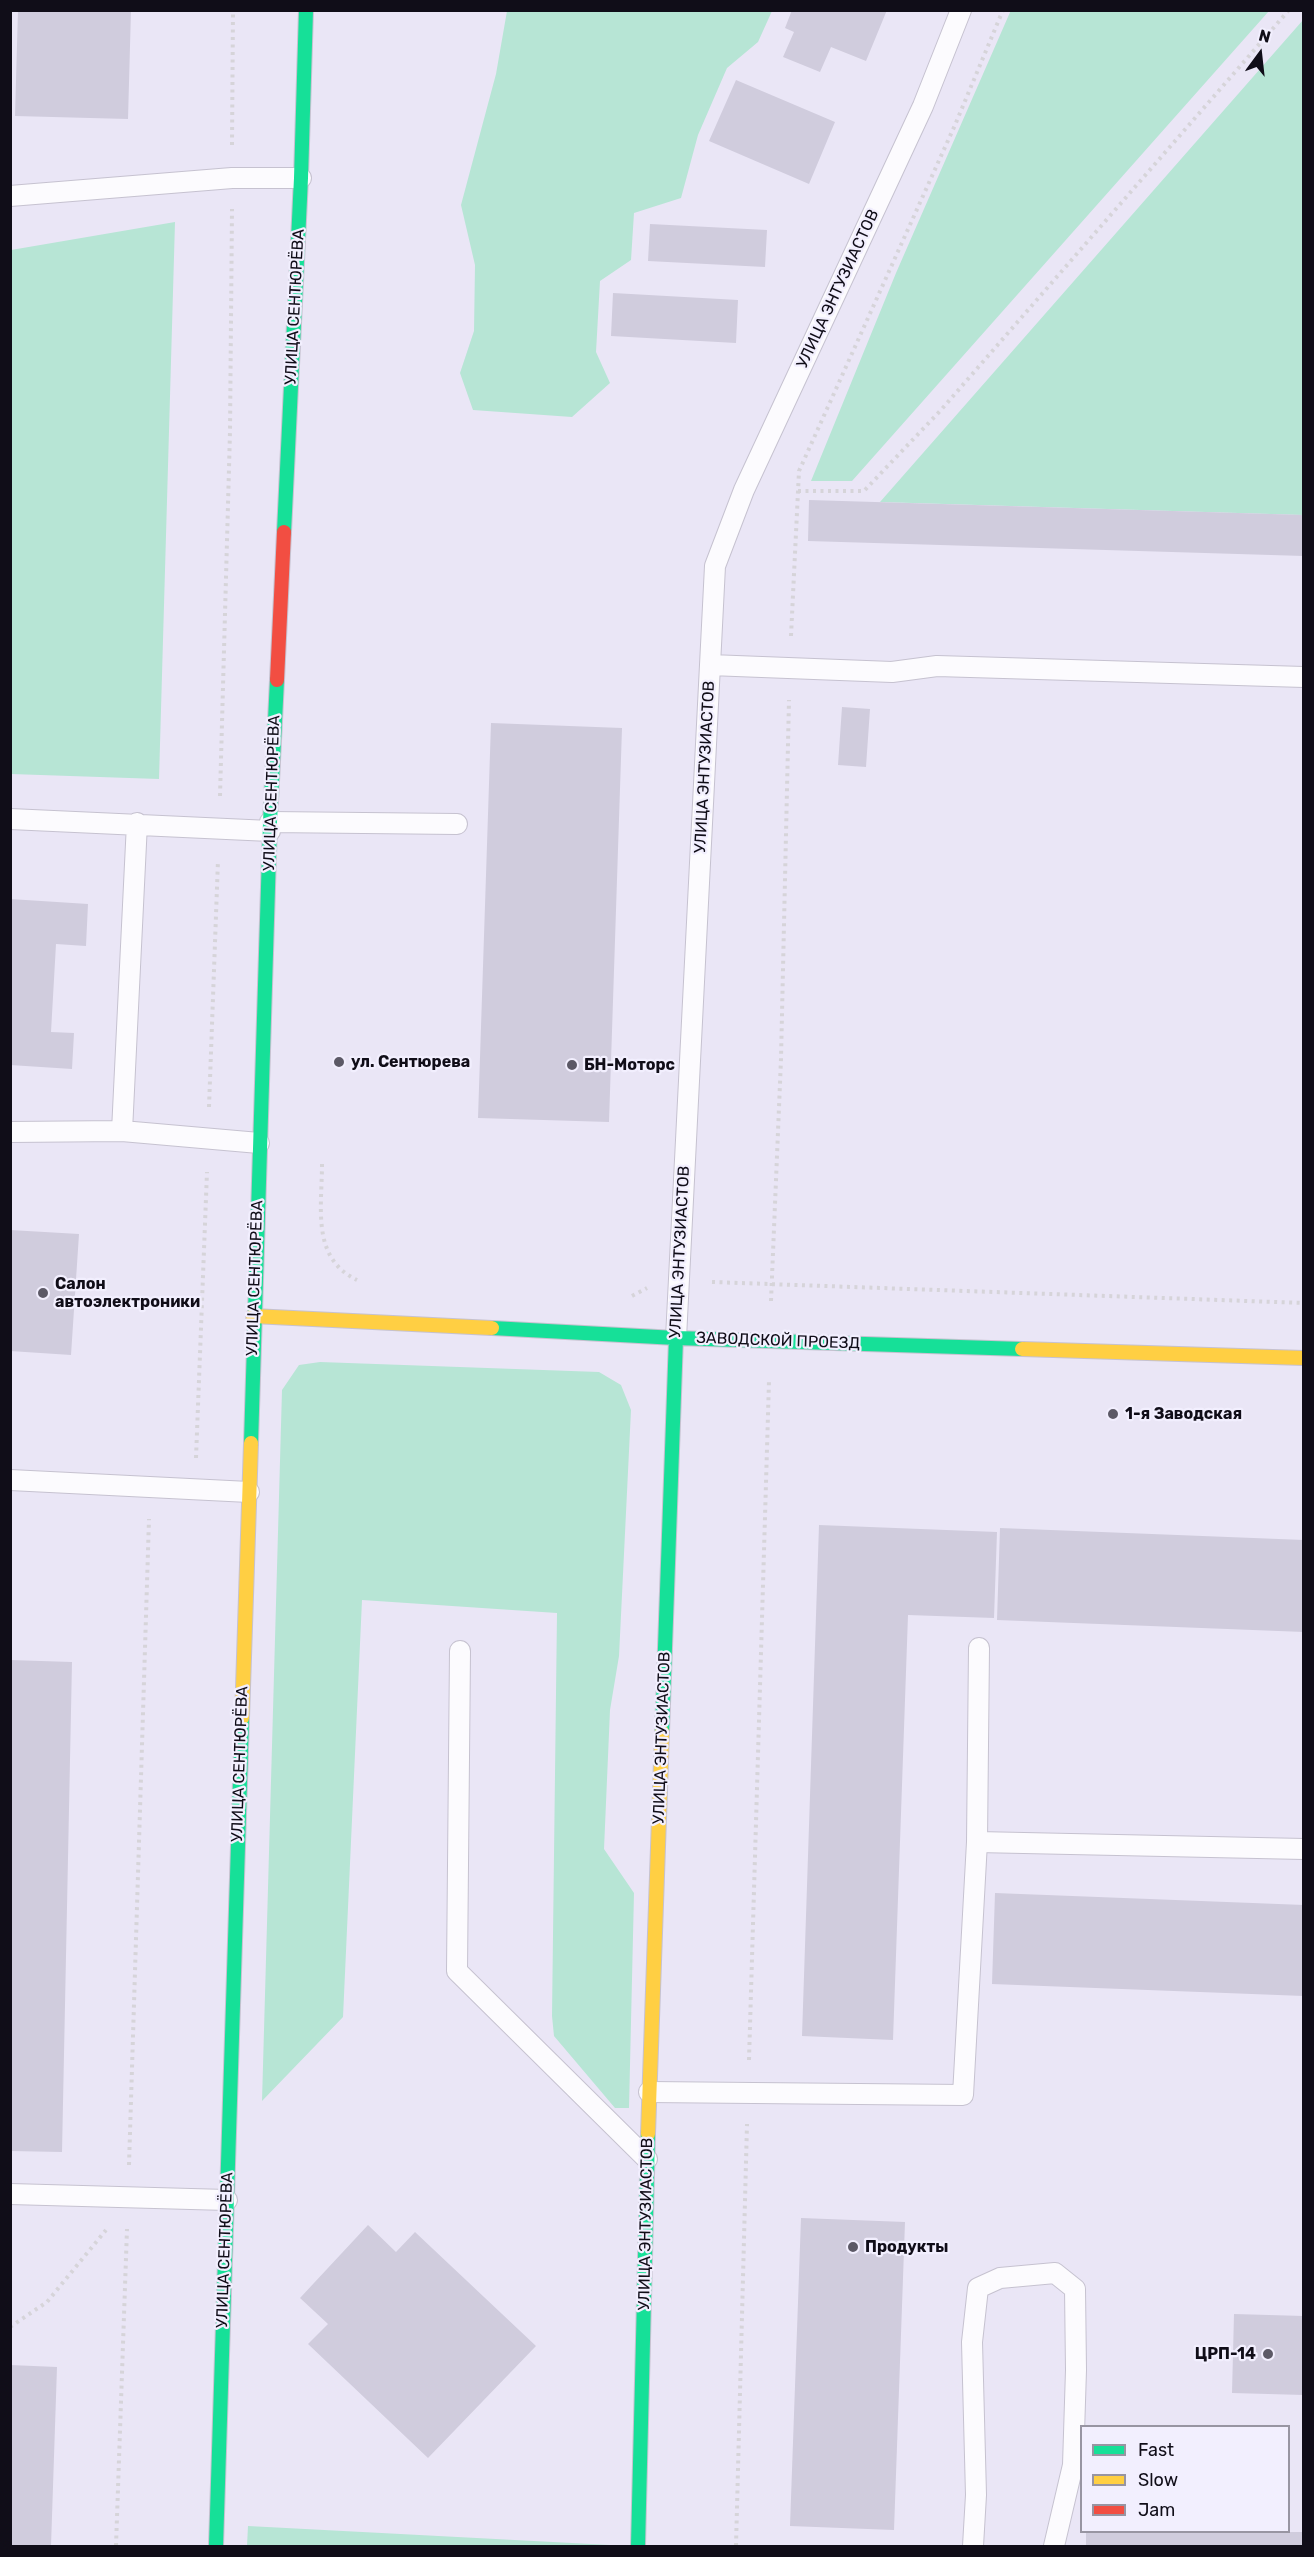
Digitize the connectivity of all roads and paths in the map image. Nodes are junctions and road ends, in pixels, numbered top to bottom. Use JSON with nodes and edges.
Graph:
{"nodes":[{"id":1,"x":233,"y":10,"type":"edge"},
{"id":2,"x":306,"y":10,"type":"edge"},
{"id":3,"x":961,"y":10,"type":"edge"},
{"id":4,"x":1003,"y":10,"type":"edge"},
{"id":5,"x":1289,"y":10,"type":"edge"},
{"id":6,"x":301,"y":177,"type":"junction"},
{"id":7,"x":232,"y":178,"type":"junction"},
{"id":8,"x":10,"y":196,"type":"edge"},
{"id":9,"x":798,"y":490,"type":"junction"},
{"id":10,"x":710,"y":665,"type":"junction"},
{"id":11,"x":790,"y":668,"type":"junction"},
{"id":12,"x":1304,"y":677,"type":"edge"},
{"id":13,"x":10,"y":819,"type":"edge"},
{"id":14,"x":137,"y":824,"type":"junction"},
{"id":15,"x":457,"y":824,"type":"dead end"},
{"id":16,"x":270,"y":826,"type":"junction"},
{"id":17,"x":219,"y":827,"type":"junction"},
{"id":18,"x":122,"y":1131,"type":"junction"},
{"id":19,"x":10,"y":1132,"type":"edge"},
{"id":20,"x":208,"y":1138,"type":"junction"},
{"id":21,"x":259,"y":1143,"type":"junction"},
{"id":22,"x":322,"y":1164,"type":"dead end"},
{"id":23,"x":679,"y":1281,"type":"junction"},
{"id":24,"x":362,"y":1283,"type":"dead end"},
{"id":25,"x":772,"y":1285,"type":"junction"},
{"id":26,"x":626,"y":1297,"type":"dead end"},
{"id":27,"x":1304,"y":1303,"type":"edge"},
{"id":28,"x":253,"y":1316,"type":"junction"},
{"id":29,"x":676,"y":1338,"type":"junction"},
{"id":30,"x":770,"y":1340,"type":"junction"},
{"id":31,"x":1304,"y":1358,"type":"edge"},
{"id":32,"x":10,"y":1480,"type":"edge"},
{"id":33,"x":150,"y":1488,"type":"junction"},
{"id":34,"x":195,"y":1490,"type":"junction"},
{"id":35,"x":249,"y":1492,"type":"junction"},
{"id":36,"x":979,"y":1648,"type":"dead end"},
{"id":37,"x":460,"y":1651,"type":"dead end"},
{"id":38,"x":977,"y":1842,"type":"junction"},
{"id":39,"x":1304,"y":1849,"type":"edge"},
{"id":40,"x":650,"y":2092,"type":"junction"},
{"id":41,"x":748,"y":2093,"type":"junction"},
{"id":42,"x":647,"y":2159,"type":"junction"},
{"id":43,"x":10,"y":2194,"type":"edge"},
{"id":44,"x":128,"y":2200,"type":"junction"},
{"id":45,"x":227,"y":2200,"type":"junction"},
{"id":46,"x":10,"y":2327,"type":"edge"},
{"id":47,"x":116,"y":2547,"type":"edge"},
{"id":48,"x":216,"y":2547,"type":"edge"},
{"id":49,"x":638,"y":2547,"type":"edge"},
{"id":50,"x":736,"y":2547,"type":"edge"},
{"id":51,"x":973,"y":2547,"type":"edge"},
{"id":52,"x":1054,"y":2547,"type":"edge"}],
"edges":[{"from":1,"to":7,"type":"path"},
{"from":2,"to":6,"type":"main road","name":"УЛИЦА СЕНТЮРЁВА"},
{"from":3,"to":10,"type":"lane","name":"УЛИЦА ЭНТУЗИАСТОВ"},
{"from":4,"to":9,"type":"path"},
{"from":5,"to":9,"type":"path"},
{"from":6,"to":7,"type":"lane"},
{"from":6,"to":16,"type":"main road","name":"УЛИЦА СЕНТЮРЁВА"},
{"from":7,"to":8,"type":"lane"},
{"from":7,"to":17,"type":"path"},
{"from":9,"to":11,"type":"path"},
{"from":10,"to":11,"type":"lane"},
{"from":10,"to":23,"type":"lane","name":"УЛИЦА ЭНТУЗИАСТОВ"},
{"from":11,"to":12,"type":"lane"},
{"from":11,"to":25,"type":"path"},
{"from":13,"to":14,"type":"lane"},
{"from":14,"to":17,"type":"lane"},
{"from":14,"to":18,"type":"lane"},
{"from":15,"to":16,"type":"lane"},
{"from":16,"to":17,"type":"lane"},
{"from":16,"to":21,"type":"main road","name":"УЛИЦА СЕНТЮРЁВА"},
{"from":17,"to":20,"type":"path"},
{"from":18,"to":19,"type":"lane"},
{"from":18,"to":20,"type":"lane"},
{"from":20,"to":21,"type":"lane"},
{"from":20,"to":34,"type":"path"},
{"from":21,"to":28,"type":"main road","name":"УЛИЦА СЕНТЮРЁВА"},
{"from":22,"to":24,"type":"path"},
{"from":23,"to":25,"type":"path"},
{"from":23,"to":26,"type":"path"},
{"from":23,"to":29,"type":"lane","name":"УЛИЦА ЭНТУЗИАСТОВ"},
{"from":25,"to":27,"type":"path"},
{"from":25,"to":30,"type":"path"},
{"from":28,"to":29,"type":"main road","name":"ЗАВОДСКОЙ ПРОЕЗД"},
{"from":28,"to":35,"type":"main road","name":"УЛИЦА СЕНТЮРЁВА"},
{"from":29,"to":30,"type":"main road","name":"ЗАВОДСКОЙ ПРОЕЗД"},
{"from":29,"to":40,"type":"main road","name":"УЛИЦА ЭНТУЗИАСТОВ"},
{"from":30,"to":31,"type":"main road","name":"ЗАВОДСКОЙ ПРОЕЗД"},
{"from":30,"to":41,"type":"path"},
{"from":32,"to":33,"type":"lane"},
{"from":33,"to":34,"type":"lane"},
{"from":33,"to":44,"type":"path"},
{"from":34,"to":35,"type":"lane"},
{"from":35,"to":45,"type":"main road","name":"УЛИЦА СЕНТЮРЁВА"},
{"from":36,"to":38,"type":"lane"},
{"from":37,"to":42,"type":"lane"},
{"from":38,"to":39,"type":"lane"},
{"from":38,"to":41,"type":"lane"},
{"from":40,"to":41,"type":"lane"},
{"from":40,"to":42,"type":"main road","name":"УЛИЦА ЭНТУЗИАСТОВ"},
{"from":41,"to":50,"type":"path"},
{"from":42,"to":49,"type":"main road","name":"УЛИЦА ЭНТУЗИАСТОВ"},
{"from":43,"to":44,"type":"lane"},
{"from":44,"to":45,"type":"lane"},
{"from":44,"to":46,"type":"path"},
{"from":44,"to":47,"type":"path"},
{"from":45,"to":48,"type":"main road","name":"УЛИЦА СЕНТЮРЁВА"},
{"from":51,"to":52,"type":"lane"}]}
